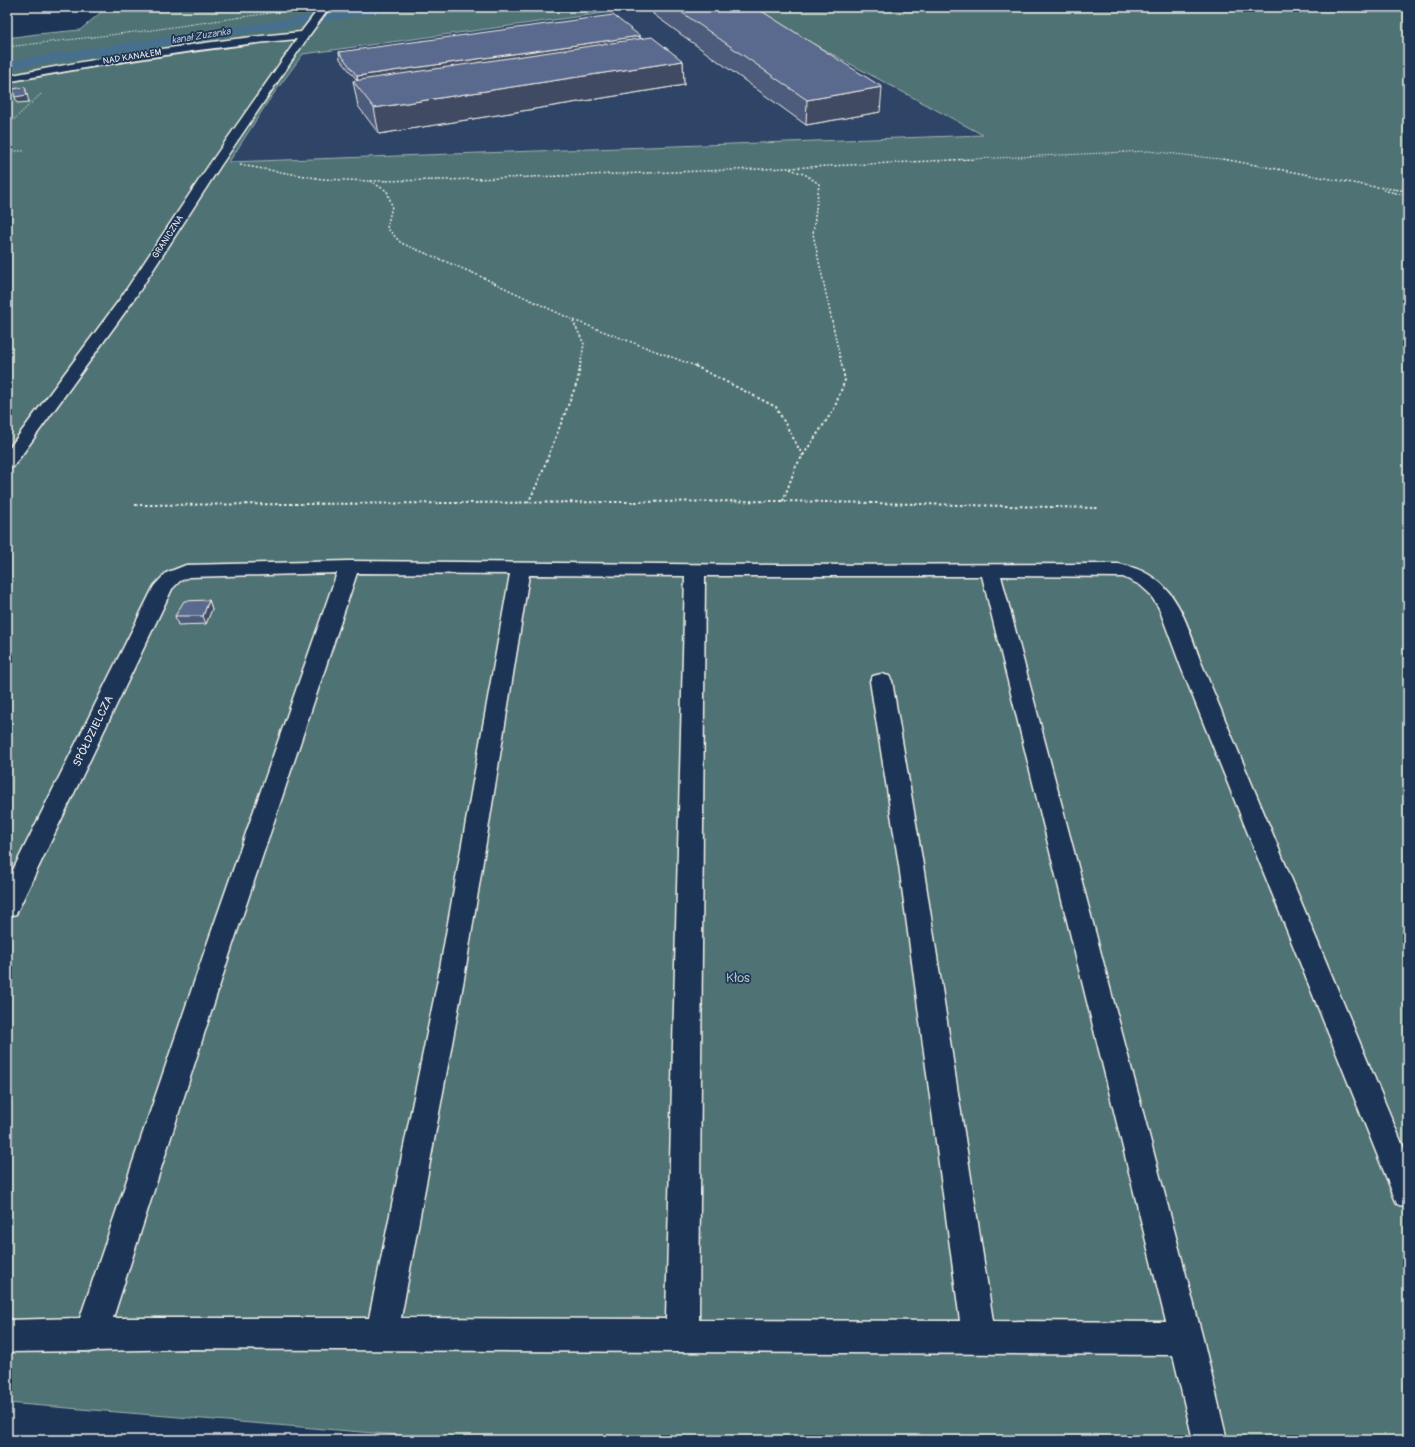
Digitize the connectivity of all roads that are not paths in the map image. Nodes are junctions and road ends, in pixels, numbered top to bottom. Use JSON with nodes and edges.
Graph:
{"nodes":[{"id":1,"x":325,"y":8,"type":"edge"},
{"id":2,"x":307,"y":31,"type":"junction"},
{"id":3,"x":7,"y":79,"type":"edge"},
{"id":4,"x":7,"y":463,"type":"edge"},
{"id":5,"x":349,"y":567,"type":"junction"},
{"id":6,"x":520,"y":570,"type":"junction"},
{"id":7,"x":695,"y":570,"type":"junction"},
{"id":8,"x":990,"y":570,"type":"junction"},
{"id":9,"x":881,"y":681,"type":"dead end"},
{"id":10,"x":7,"y":907,"type":"edge"},
{"id":11,"x":1408,"y":1194,"type":"edge"},
{"id":12,"x":382,"y":1334,"type":"junction"},
{"id":13,"x":7,"y":1336,"type":"edge"},
{"id":14,"x":90,"y":1336,"type":"junction"},
{"id":15,"x":682,"y":1336,"type":"junction"},
{"id":16,"x":979,"y":1338,"type":"junction"},
{"id":17,"x":1187,"y":1339,"type":"junction"},
{"id":18,"x":1210,"y":1440,"type":"edge"}],
"edges":[{"from":1,"to":2,"type":"street","name":"GRANICZNA"},
{"from":2,"to":3,"type":"street","name":"NAD KANAŁEM"},
{"from":2,"to":4,"type":"street","name":"GRANICZNA"},
{"from":5,"to":6,"type":"street","name":"SPÓŁDZIELCZA"},
{"from":5,"to":10,"type":"street","name":"SPÓŁDZIELCZA"},
{"from":5,"to":14,"type":"street"},
{"from":6,"to":7,"type":"street","name":"SPÓŁDZIELCZA"},
{"from":6,"to":12,"type":"street"},
{"from":7,"to":8,"type":"street","name":"SPÓŁDZIELCZA"},
{"from":7,"to":15,"type":"street"},
{"from":8,"to":11,"type":"street","name":"SPÓŁDZIELCZA"},
{"from":8,"to":17,"type":"street"},
{"from":9,"to":16,"type":"street"},
{"from":12,"to":14,"type":"street"},
{"from":12,"to":15,"type":"street"},
{"from":13,"to":14,"type":"street"},
{"from":15,"to":16,"type":"street"},
{"from":16,"to":17,"type":"street"},
{"from":17,"to":18,"type":"street"}]}
